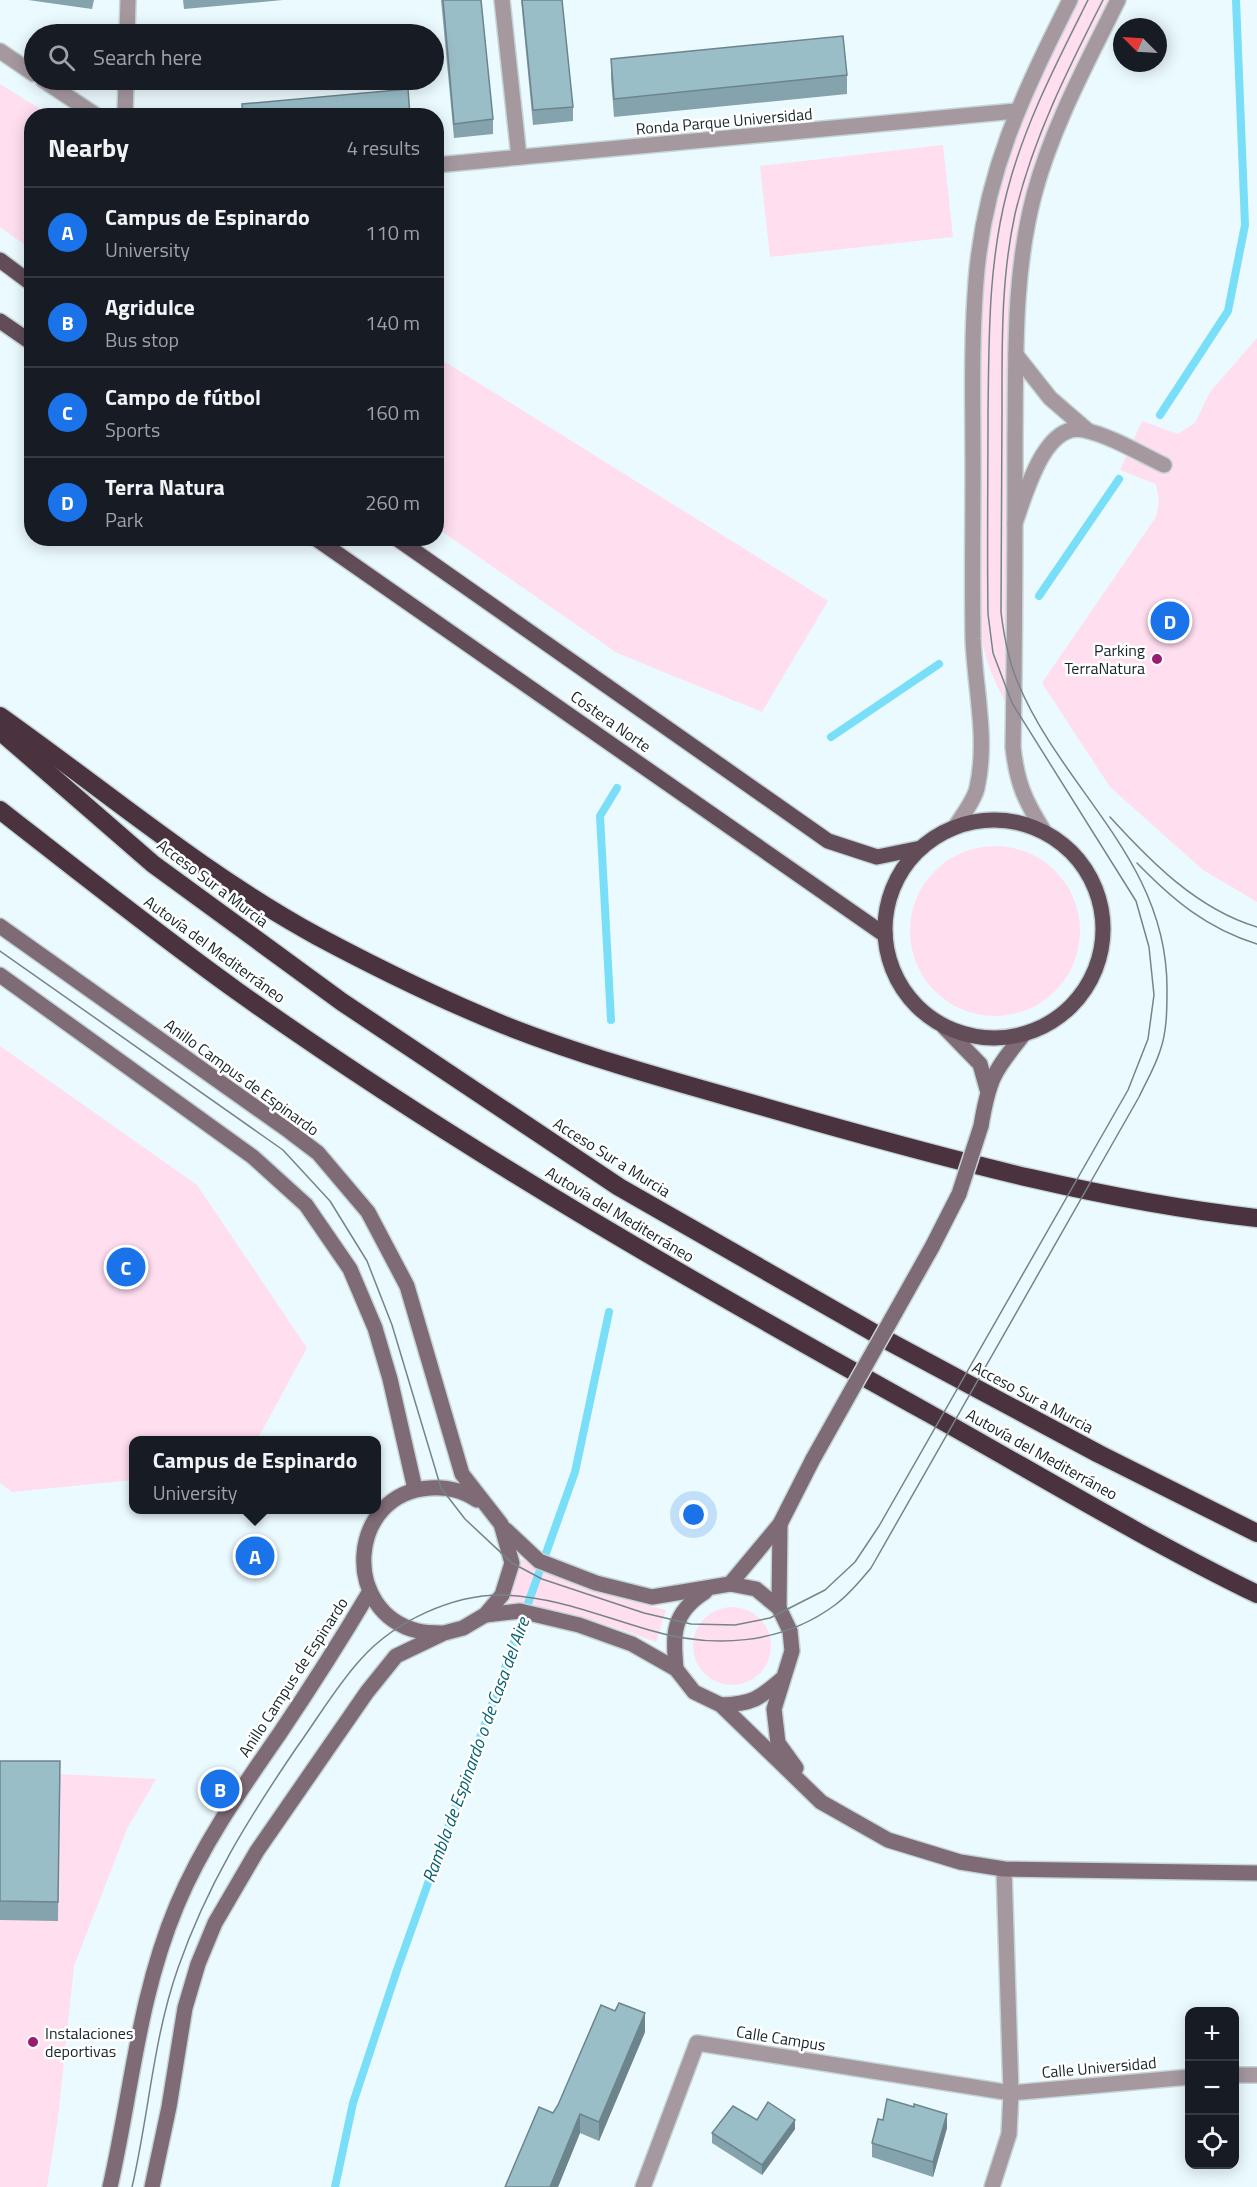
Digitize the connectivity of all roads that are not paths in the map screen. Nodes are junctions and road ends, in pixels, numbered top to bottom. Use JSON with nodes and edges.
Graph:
{"nodes":[{"id":1,"x":128,"y":0,"type":"edge"},
{"id":2,"x":502,"y":0,"type":"edge"},
{"id":3,"x":1070,"y":0,"type":"edge"},
{"id":4,"x":1118,"y":0,"type":"edge"},
{"id":5,"x":127,"y":24,"type":"edge"},
{"id":6,"x":0,"y":51,"type":"edge"},
{"id":7,"x":24,"y":67,"type":"edge"},
{"id":8,"x":58,"y":90,"type":"edge"},
{"id":9,"x":126,"y":90,"type":"edge"},
{"id":10,"x":86,"y":108,"type":"edge"},
{"id":11,"x":125,"y":108,"type":"edge"},
{"id":12,"x":1016,"y":111,"type":"junction"},
{"id":13,"x":519,"y":157,"type":"junction"},
{"id":14,"x":444,"y":164,"type":"edge"},
{"id":15,"x":0,"y":260,"type":"edge"},
{"id":16,"x":24,"y":278,"type":"edge"},
{"id":17,"x":0,"y":321,"type":"edge"},
{"id":18,"x":24,"y":338,"type":"edge"},
{"id":19,"x":1016,"y":355,"type":"junction"},
{"id":20,"x":1092,"y":433,"type":"junction"},
{"id":21,"x":1164,"y":465,"type":"dead end"},
{"id":22,"x":1015,"y":524,"type":"junction"},
{"id":23,"x":326,"y":546,"type":"edge"},
{"id":24,"x":407,"y":546,"type":"edge"},
{"id":25,"x":0,"y":716,"type":"edge"},
{"id":26,"x":0,"y":731,"type":"edge"},
{"id":27,"x":0,"y":810,"type":"edge"},
{"id":28,"x":955,"y":827,"type":"junction"},
{"id":29,"x":1045,"y":833,"type":"junction"},
{"id":30,"x":921,"y":848,"type":"junction"},
{"id":31,"x":0,"y":926,"type":"edge"},
{"id":32,"x":885,"y":935,"type":"junction"},
{"id":33,"x":0,"y":975,"type":"edge"},
{"id":34,"x":944,"y":1027,"type":"junction"},
{"id":35,"x":1024,"y":1034,"type":"junction"},
{"id":36,"x":987,"y":1089,"type":"junction"},
{"id":37,"x":1257,"y":1218,"type":"edge"},
{"id":38,"x":415,"y":1489,"type":"junction"},
{"id":39,"x":485,"y":1504,"type":"junction"},
{"id":40,"x":381,"y":1513,"type":"edge"},
{"id":41,"x":380,"y":1514,"type":"edge"},
{"id":42,"x":501,"y":1524,"type":"junction"},
{"id":43,"x":780,"y":1524,"type":"junction"},
{"id":44,"x":1257,"y":1533,"type":"edge"},
{"id":45,"x":730,"y":1584,"type":"junction"},
{"id":46,"x":713,"y":1587,"type":"junction"},
{"id":47,"x":370,"y":1591,"type":"junction"},
{"id":48,"x":1257,"y":1594,"type":"edge"},
{"id":49,"x":779,"y":1608,"type":"junction"},
{"id":50,"x":485,"y":1615,"type":"junction"},
{"id":51,"x":444,"y":1633,"type":"junction"},
{"id":52,"x":676,"y":1669,"type":"junction"},
{"id":53,"x":782,"y":1679,"type":"junction"},
{"id":54,"x":721,"y":1705,"type":"junction"},
{"id":55,"x":821,"y":1802,"type":"junction"},
{"id":56,"x":1004,"y":1869,"type":"junction"},
{"id":57,"x":1257,"y":1873,"type":"edge"},
{"id":58,"x":1239,"y":2075,"type":"edge"},
{"id":59,"x":1257,"y":2075,"type":"edge"},
{"id":60,"x":1185,"y":2077,"type":"edge"},
{"id":61,"x":1011,"y":2093,"type":"junction"},
{"id":62,"x":110,"y":2187,"type":"edge"},
{"id":63,"x":152,"y":2187,"type":"edge"},
{"id":64,"x":643,"y":2187,"type":"edge"},
{"id":65,"x":992,"y":2187,"type":"edge"}],
"edges":[{"from":1,"to":5,"type":"street"},
{"from":2,"to":13,"type":"street"},
{"from":3,"to":12,"type":"street"},
{"from":4,"to":19,"type":"street"},
{"from":6,"to":7,"type":"street"},
{"from":8,"to":10,"type":"street"},
{"from":9,"to":11,"type":"street"},
{"from":12,"to":13,"type":"street","name":"Ronda Parque Universidad"},
{"from":12,"to":28,"type":"street"},
{"from":13,"to":14,"type":"street","name":"Ronda Parque Universidad"},
{"from":15,"to":16,"type":"main road"},
{"from":17,"to":18,"type":"main road"},
{"from":19,"to":20,"type":"street"},
{"from":19,"to":22,"type":"street"},
{"from":20,"to":21,"type":"street"},
{"from":20,"to":22,"type":"street"},
{"from":22,"to":29,"type":"street"},
{"from":23,"to":32,"type":"main road","name":"Costera Norte"},
{"from":24,"to":30,"type":"main road","name":"Costera Norte"},
{"from":25,"to":37,"type":"highway"},
{"from":26,"to":44,"type":"highway","name":"Acceso Sur a Murcia"},
{"from":27,"to":48,"type":"highway","name":"Autovía del Mediterráneo"},
{"from":28,"to":29,"type":"main road","name":"Costera Norte"},
{"from":28,"to":30,"type":"main road","name":"Costera Norte"},
{"from":29,"to":35,"type":"main road","name":"Costera Norte"},
{"from":30,"to":32,"type":"main road","name":"Costera Norte"},
{"from":31,"to":39,"type":"main road","name":"Anillo Campus de Espinardo"},
{"from":32,"to":34,"type":"main road","name":"Costera Norte"},
{"from":33,"to":38,"type":"main road"},
{"from":34,"to":35,"type":"main road","name":"Costera Norte"},
{"from":34,"to":36,"type":"main road"},
{"from":35,"to":36,"type":"main road"},
{"from":36,"to":43,"type":"main road","bridge":true},
{"from":38,"to":39,"type":"main road","name":"Anillo Campus de Espinardo"},
{"from":38,"to":40,"type":"main road","name":"Anillo Campus de Espinardo"},
{"from":39,"to":42,"type":"main road","name":"Anillo Campus de Espinardo"},
{"from":41,"to":47,"type":"main road","name":"Anillo Campus de Espinardo"},
{"from":42,"to":46,"type":"main road"},
{"from":42,"to":50,"type":"main road","name":"Anillo Campus de Espinardo"},
{"from":43,"to":45,"type":"main road"},
{"from":43,"to":49,"type":"main road"},
{"from":45,"to":46,"type":"main road"},
{"from":45,"to":49,"type":"main road"},
{"from":46,"to":52,"type":"main road"},
{"from":47,"to":51,"type":"main road","name":"Anillo Campus de Espinardo"},
{"from":47,"to":62,"type":"main road","name":"Anillo Campus de Espinardo"},
{"from":49,"to":53,"type":"main road"},
{"from":50,"to":51,"type":"main road","name":"Anillo Campus de Espinardo"},
{"from":50,"to":52,"type":"main road"},
{"from":51,"to":63,"type":"main road","name":"Anillo Campus de Espinardo"},
{"from":52,"to":54,"type":"main road"},
{"from":53,"to":54,"type":"main road"},
{"from":53,"to":55,"type":"main road"},
{"from":54,"to":55,"type":"main road"},
{"from":55,"to":56,"type":"main road"},
{"from":56,"to":57,"type":"main road"},
{"from":56,"to":61,"type":"street"},
{"from":58,"to":59,"type":"street"},
{"from":60,"to":61,"type":"street","name":"Calle Universidad"},
{"from":61,"to":64,"type":"street","name":"Calle Campus"},
{"from":61,"to":65,"type":"street"}]}
